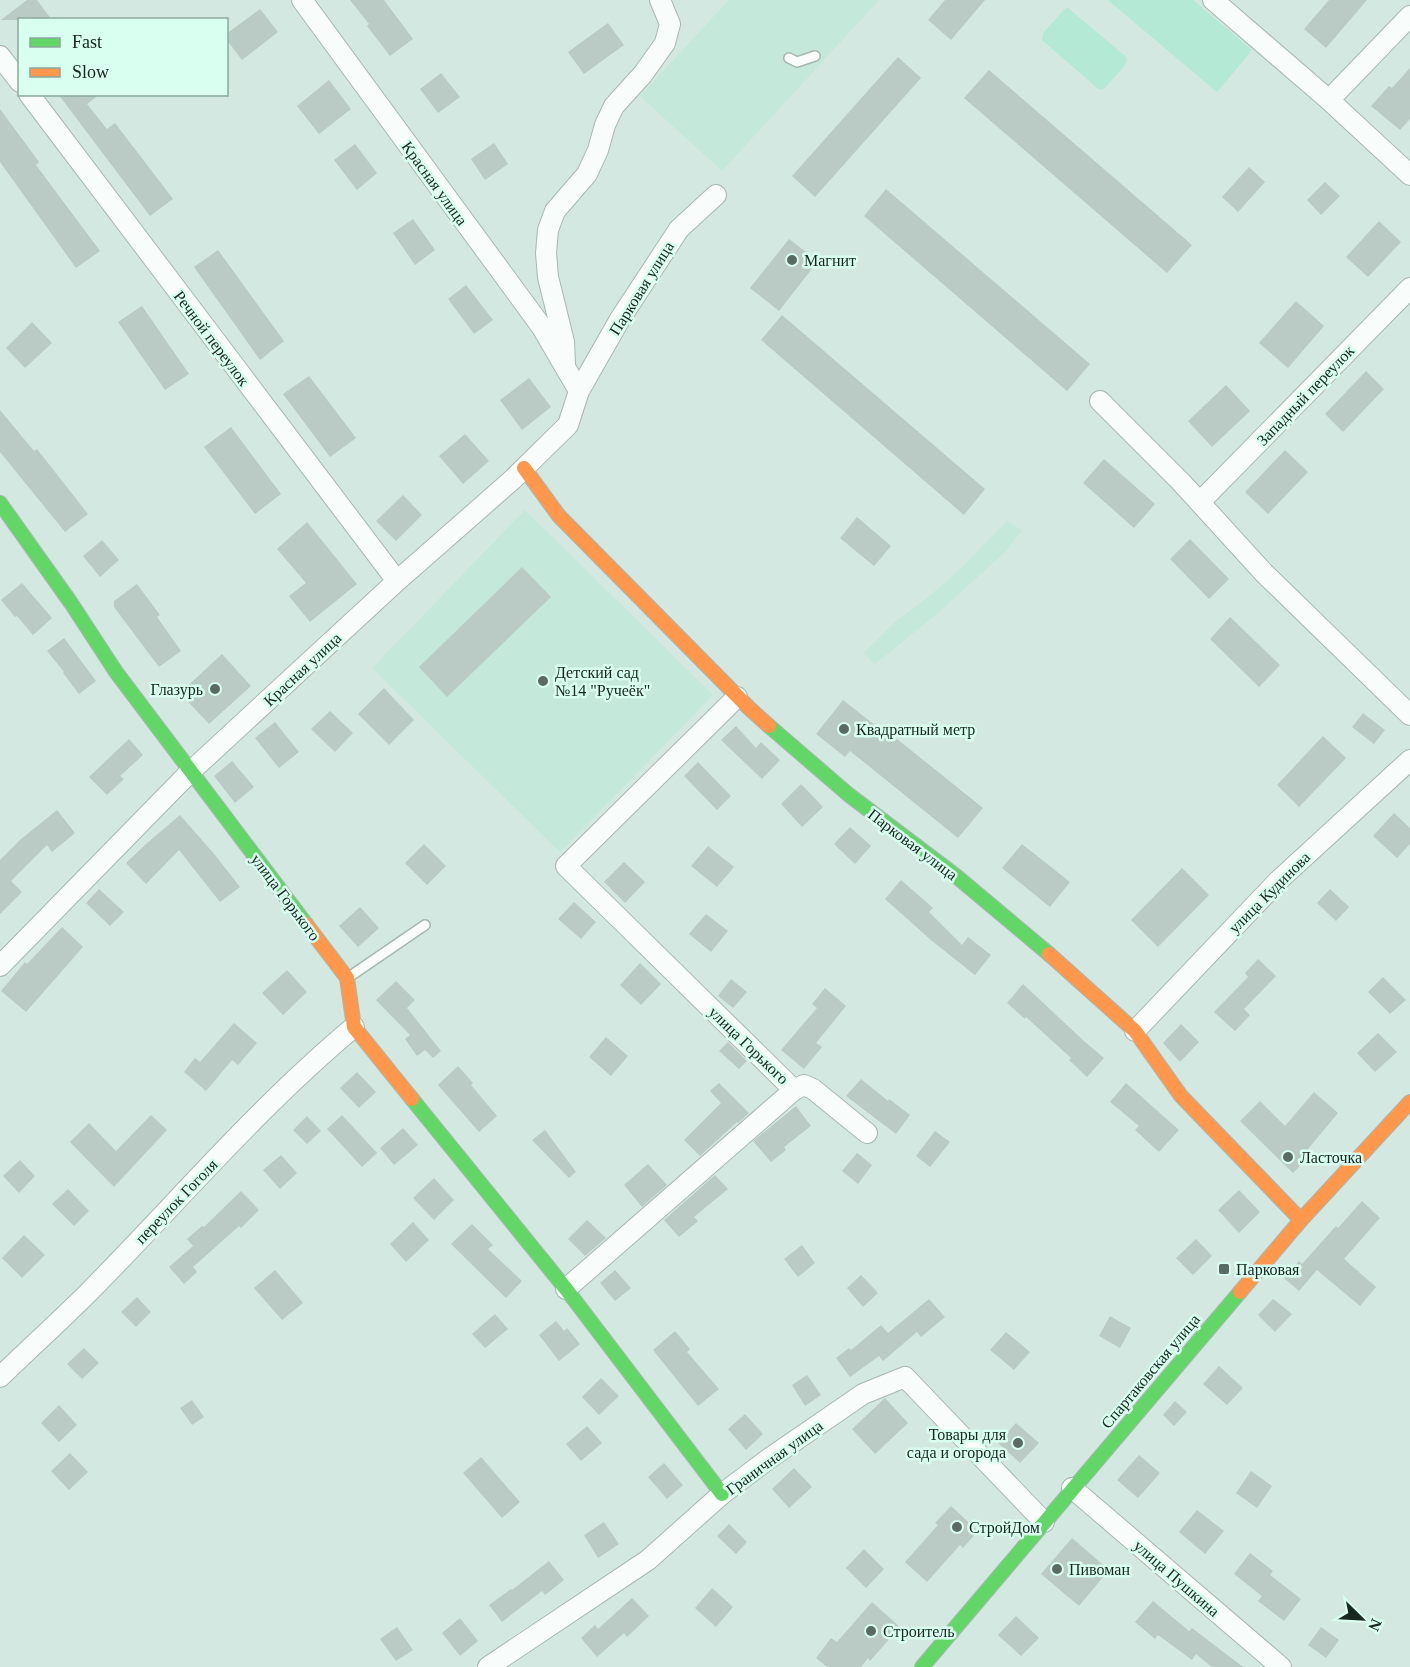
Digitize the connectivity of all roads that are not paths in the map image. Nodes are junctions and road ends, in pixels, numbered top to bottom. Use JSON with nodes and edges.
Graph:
{"nodes":[{"id":1,"x":302,"y":0,"type":"edge"},
{"id":2,"x":660,"y":0,"type":"edge"},
{"id":3,"x":1213,"y":0,"type":"edge"},
{"id":4,"x":1410,"y":16,"type":"edge"},
{"id":5,"x":0,"y":56,"type":"edge"},
{"id":6,"x":815,"y":56,"type":"dead end"},
{"id":7,"x":789,"y":58,"type":"dead end"},
{"id":8,"x":18,"y":79,"type":"edge"},
{"id":9,"x":31,"y":96,"type":"edge"},
{"id":10,"x":1329,"y":100,"type":"junction"},
{"id":11,"x":1410,"y":175,"type":"edge"},
{"id":12,"x":716,"y":195,"type":"dead end"},
{"id":13,"x":1410,"y":288,"type":"edge"},
{"id":14,"x":565,"y":368,"type":"junction"},
{"id":15,"x":579,"y":391,"type":"junction"},
{"id":16,"x":1100,"y":401,"type":"dead end"},
{"id":17,"x":524,"y":468,"type":"junction"},
{"id":18,"x":1200,"y":502,"type":"junction"},
{"id":19,"x":0,"y":503,"type":"edge"},
{"id":20,"x":397,"y":581,"type":"junction"},
{"id":21,"x":737,"y":697,"type":"junction"},
{"id":22,"x":1410,"y":715,"type":"edge"},
{"id":23,"x":1410,"y":760,"type":"edge"},
{"id":24,"x":190,"y":771,"type":"junction"},
{"id":25,"x":425,"y":925,"type":"dead end"},
{"id":26,"x":0,"y":966,"type":"edge"},
{"id":27,"x":347,"y":978,"type":"junction"},
{"id":28,"x":354,"y":1027,"type":"junction"},
{"id":29,"x":1135,"y":1031,"type":"junction"},
{"id":30,"x":794,"y":1090,"type":"junction"},
{"id":31,"x":1409,"y":1105,"type":"edge"},
{"id":32,"x":867,"y":1133,"type":"dead end"},
{"id":33,"x":1301,"y":1220,"type":"junction"},
{"id":34,"x":566,"y":1288,"type":"junction"},
{"id":35,"x":0,"y":1377,"type":"edge"},
{"id":36,"x":1072,"y":1488,"type":"junction"},
{"id":37,"x":722,"y":1494,"type":"junction"},
{"id":38,"x":1044,"y":1522,"type":"junction"},
{"id":39,"x":488,"y":1667,"type":"edge"},
{"id":40,"x":922,"y":1667,"type":"edge"},
{"id":41,"x":1281,"y":1667,"type":"edge"}],
"edges":[{"from":1,"to":14,"type":"street","name":"Красная улица"},
{"from":2,"to":14,"type":"street","name":"Красная улица"},
{"from":3,"to":10,"type":"street"},
{"from":4,"to":10,"type":"street"},
{"from":5,"to":8,"type":"street"},
{"from":6,"to":7,"type":"lane"},
{"from":9,"to":20,"type":"street","name":"Речной переулок"},
{"from":10,"to":11,"type":"street"},
{"from":12,"to":15,"type":"street","name":"Парковая улица"},
{"from":13,"to":18,"type":"street","name":"Западный переулок"},
{"from":14,"to":15,"type":"street","name":"Красная улица"},
{"from":15,"to":17,"type":"street","name":"Красная улица"},
{"from":16,"to":18,"type":"street"},
{"from":17,"to":20,"type":"street","name":"Красная улица"},
{"from":17,"to":21,"type":"street","name":"Парковая улица"},
{"from":18,"to":22,"type":"street"},
{"from":19,"to":24,"type":"street","name":"улица Горького"},
{"from":20,"to":24,"type":"street","name":"Красная улица"},
{"from":21,"to":29,"type":"street","name":"Парковая улица"},
{"from":21,"to":30,"type":"street","name":"улица Горького"},
{"from":23,"to":29,"type":"street","name":"улица Кудинова"},
{"from":24,"to":26,"type":"street","name":"Красная улица"},
{"from":24,"to":27,"type":"street","name":"улица Горького"},
{"from":25,"to":27,"type":"lane"},
{"from":27,"to":28,"type":"street","name":"улица Горького"},
{"from":28,"to":34,"type":"street"},
{"from":28,"to":35,"type":"street","name":"переулок Гоголя"},
{"from":29,"to":33,"type":"street","name":"Парковая улица"},
{"from":30,"to":32,"type":"street","name":"улица Горького"},
{"from":30,"to":34,"type":"street","name":"улица Горького"},
{"from":31,"to":33,"type":"street","name":"Спартаковская улица"},
{"from":33,"to":36,"type":"street","name":"Спартаковская улица"},
{"from":34,"to":37,"type":"street"},
{"from":36,"to":38,"type":"street","name":"Спартаковская улица"},
{"from":36,"to":41,"type":"street","name":"улица Пушкина"},
{"from":37,"to":38,"type":"street","name":"Граничная улица"},
{"from":37,"to":39,"type":"street","name":"Граничная улица"},
{"from":38,"to":40,"type":"street","name":"Спартаковская улица"}]}
